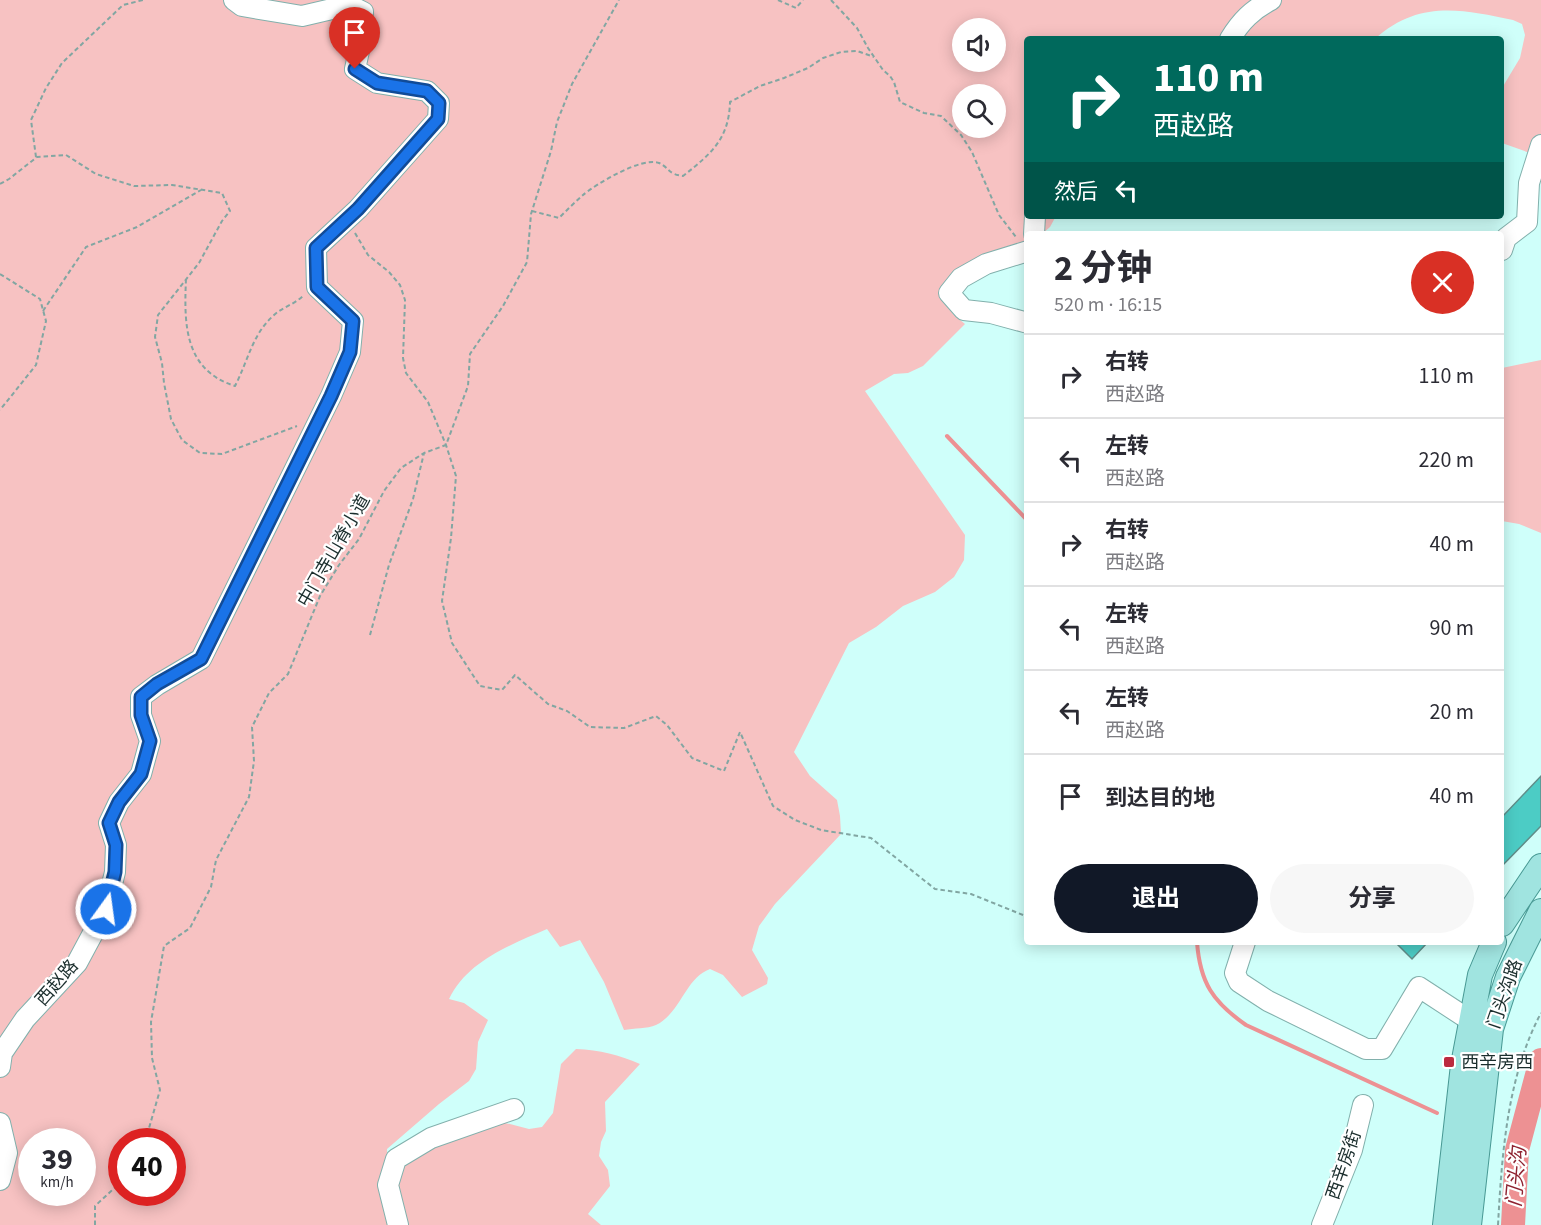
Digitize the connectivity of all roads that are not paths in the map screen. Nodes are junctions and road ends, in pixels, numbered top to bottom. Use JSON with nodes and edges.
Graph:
{"nodes":[{"id":1,"x":234,"y":0,"type":"edge"},
{"id":2,"x":1271,"y":0,"type":"edge"},
{"id":3,"x":1232,"y":36,"type":"edge"},
{"id":4,"x":1541,"y":145,"type":"edge"},
{"id":5,"x":1024,"y":244,"type":"edge"},
{"id":6,"x":1504,"y":244,"type":"edge"},
{"id":7,"x":1024,"y":322,"type":"edge"},
{"id":8,"x":1541,"y":866,"type":"edge"},
{"id":9,"x":1539,"y":919,"type":"edge"},
{"id":10,"x":1504,"y":921,"type":"edge"},
{"id":11,"x":1244,"y":945,"type":"edge"},
{"id":12,"x":1493,"y":945,"type":"edge"},
{"id":13,"x":1481,"y":1025,"type":"junction"},
{"id":14,"x":0,"y":1067,"type":"edge"},
{"id":15,"x":1363,"y":1105,"type":"dead end"},
{"id":16,"x":514,"y":1109,"type":"dead end"},
{"id":17,"x":0,"y":1123,"type":"edge"},
{"id":18,"x":0,"y":1180,"type":"edge"},
{"id":19,"x":398,"y":1225,"type":"edge"},
{"id":20,"x":1322,"y":1225,"type":"edge"},
{"id":21,"x":1445,"y":1225,"type":"edge"},
{"id":22,"x":1469,"y":1225,"type":"edge"}],
"edges":[{"from":1,"to":14,"type":"street","name":"西赵路"},
{"from":2,"to":3,"type":"street"},
{"from":4,"to":6,"type":"street"},
{"from":5,"to":7,"type":"street"},
{"from":8,"to":10,"type":"main road"},
{"from":9,"to":13,"type":"main road","name":"门头沟路"},
{"from":11,"to":13,"type":"street"},
{"from":12,"to":13,"type":"main road","name":"门头沟路"},
{"from":13,"to":21,"type":"main road","name":"门头沟路"},
{"from":13,"to":22,"type":"main road","name":"门头沟路"},
{"from":15,"to":20,"type":"street","name":"西辛房街"},
{"from":16,"to":19,"type":"street"},
{"from":17,"to":18,"type":"street"}]}
